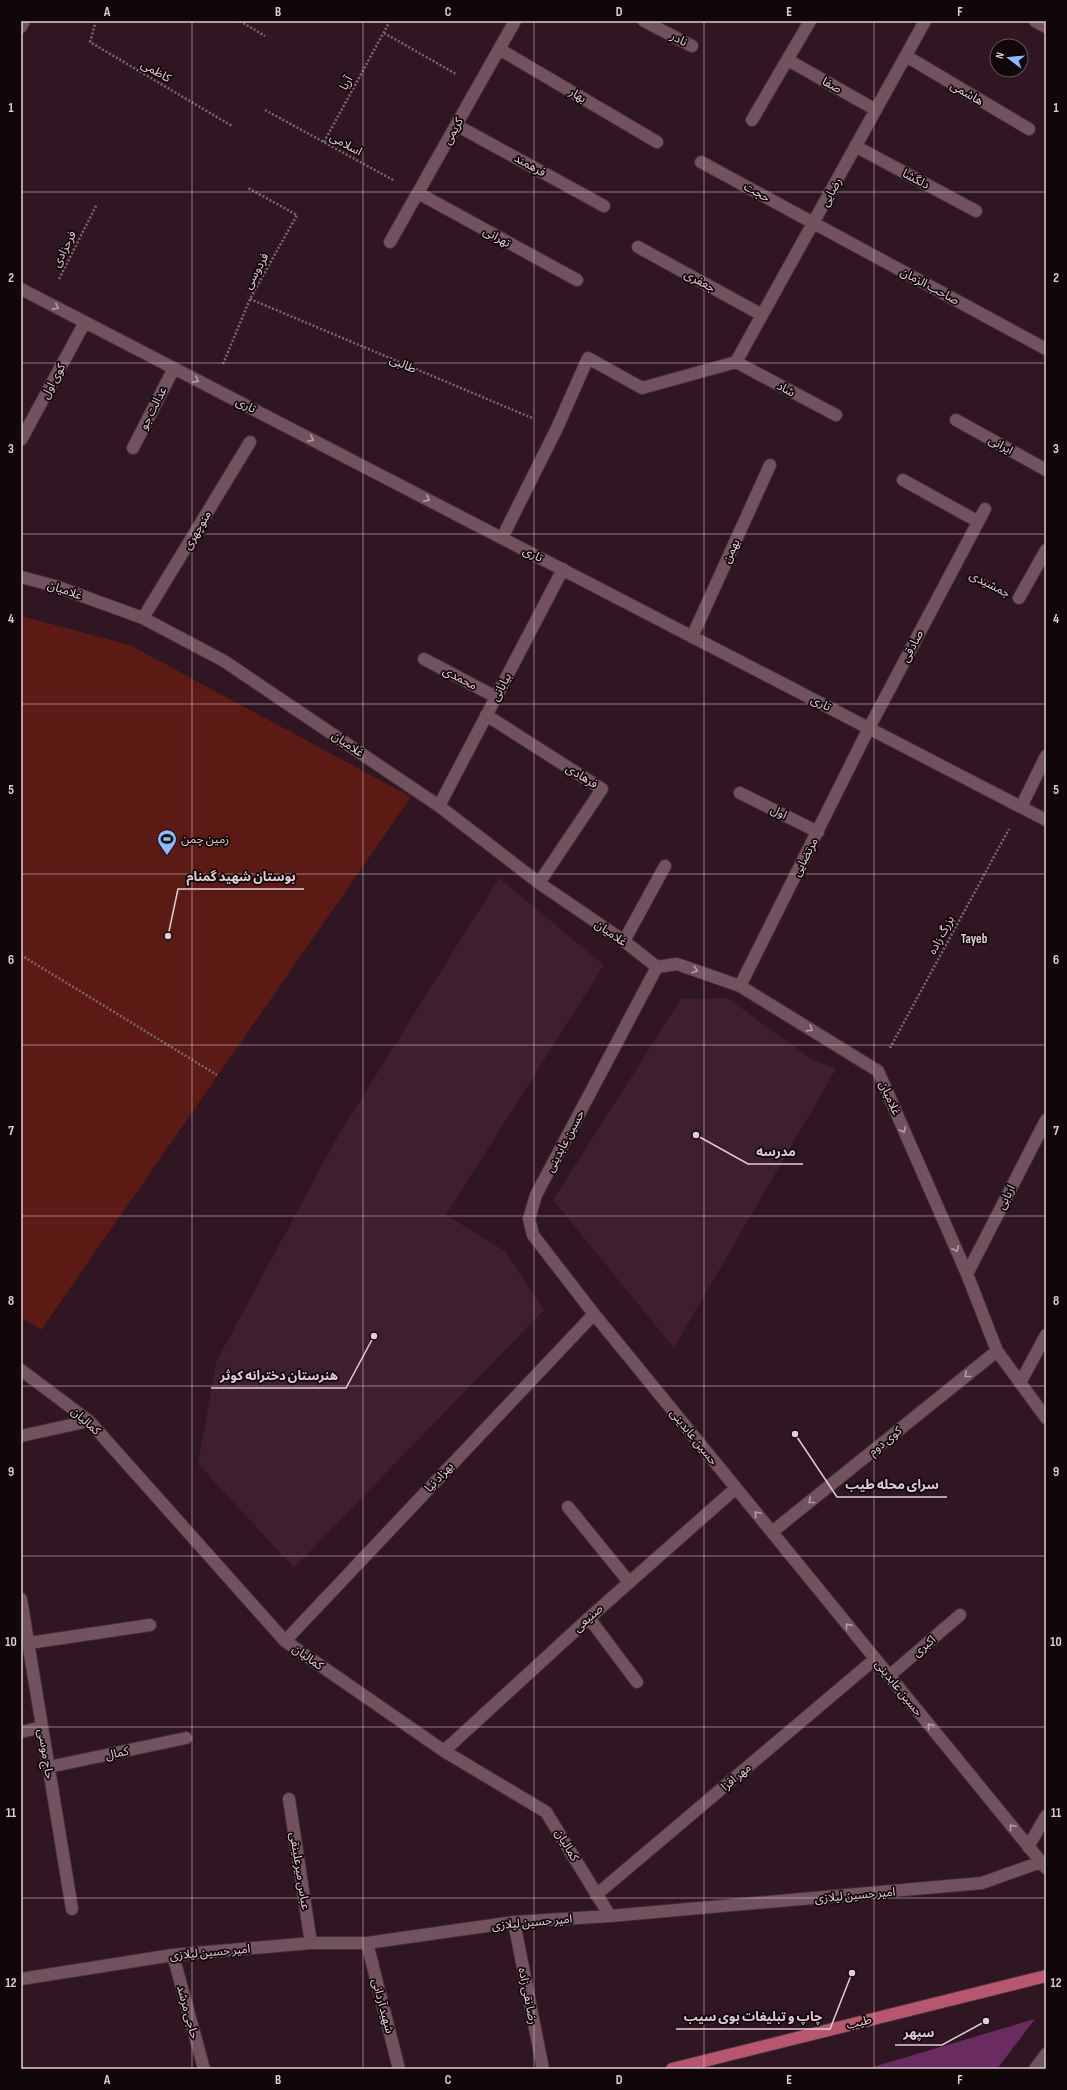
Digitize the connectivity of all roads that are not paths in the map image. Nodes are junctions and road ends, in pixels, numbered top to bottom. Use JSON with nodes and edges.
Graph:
{"nodes":[{"id":1,"x":24,"y":21,"type":"edge"},
{"id":2,"x":515,"y":21,"type":"edge"},
{"id":3,"x":644,"y":21,"type":"edge"},
{"id":4,"x":810,"y":21,"type":"edge"},
{"id":5,"x":925,"y":21,"type":"edge"},
{"id":6,"x":1035,"y":21,"type":"edge"},
{"id":7,"x":21,"y":27,"type":"edge"},
{"id":8,"x":1046,"y":27,"type":"edge"},
{"id":9,"x":692,"y":46,"type":"dead end"},
{"id":10,"x":499,"y":49,"type":"junction"},
{"id":11,"x":906,"y":56,"type":"junction"},
{"id":12,"x":788,"y":60,"type":"junction"},
{"id":13,"x":876,"y":110,"type":"junction"},
{"id":14,"x":752,"y":120,"type":"dead end"},
{"id":15,"x":456,"y":125,"type":"junction"},
{"id":16,"x":1029,"y":129,"type":"dead end"},
{"id":17,"x":657,"y":142,"type":"dead end"},
{"id":18,"x":855,"y":146,"type":"junction"},
{"id":19,"x":701,"y":162,"type":"dead end"},
{"id":20,"x":418,"y":193,"type":"junction"},
{"id":21,"x":604,"y":206,"type":"dead end"},
{"id":22,"x":976,"y":211,"type":"dead end"},
{"id":23,"x":813,"y":223,"type":"junction"},
{"id":24,"x":390,"y":242,"type":"dead end"},
{"id":25,"x":638,"y":247,"type":"dead end"},
{"id":26,"x":577,"y":280,"type":"dead end"},
{"id":27,"x":21,"y":289,"type":"edge"},
{"id":28,"x":762,"y":315,"type":"junction"},
{"id":29,"x":85,"y":322,"type":"junction"},
{"id":30,"x":1046,"y":349,"type":"edge"},
{"id":31,"x":736,"y":362,"type":"junction"},
{"id":32,"x":174,"y":368,"type":"junction"},
{"id":33,"x":836,"y":415,"type":"dead end"},
{"id":34,"x":956,"y":420,"type":"dead end"},
{"id":35,"x":21,"y":440,"type":"edge"},
{"id":36,"x":250,"y":442,"type":"dead end"},
{"id":37,"x":133,"y":448,"type":"dead end"},
{"id":38,"x":770,"y":465,"type":"dead end"},
{"id":39,"x":1046,"y":470,"type":"edge"},
{"id":40,"x":903,"y":480,"type":"dead end"},
{"id":41,"x":984,"y":509,"type":"dead end"},
{"id":42,"x":977,"y":521,"type":"junction"},
{"id":43,"x":502,"y":538,"type":"junction"},
{"id":44,"x":1046,"y":550,"type":"edge"},
{"id":45,"x":563,"y":569,"type":"junction"},
{"id":46,"x":21,"y":577,"type":"edge"},
{"id":47,"x":1018,"y":598,"type":"road end"},
{"id":48,"x":143,"y":618,"type":"junction"},
{"id":49,"x":692,"y":637,"type":"junction"},
{"id":50,"x":424,"y":659,"type":"dead end"},
{"id":51,"x":496,"y":697,"type":"junction"},
{"id":52,"x":486,"y":715,"type":"junction"},
{"id":53,"x":869,"y":728,"type":"junction"},
{"id":54,"x":1046,"y":756,"type":"edge"},
{"id":55,"x":740,"y":793,"type":"dead end"},
{"id":56,"x":439,"y":806,"type":"junction"},
{"id":57,"x":1021,"y":807,"type":"junction"},
{"id":58,"x":1046,"y":820,"type":"edge"},
{"id":59,"x":818,"y":832,"type":"junction"},
{"id":60,"x":665,"y":866,"type":"dead end"},
{"id":61,"x":539,"y":883,"type":"junction"},
{"id":62,"x":624,"y":941,"type":"junction"},
{"id":63,"x":657,"y":967,"type":"junction"},
{"id":64,"x":740,"y":986,"type":"junction"},
{"id":65,"x":1045,"y":1123,"type":"edge"},
{"id":66,"x":967,"y":1274,"type":"junction"},
{"id":67,"x":594,"y":1314,"type":"junction"},
{"id":68,"x":1046,"y":1335,"type":"edge"},
{"id":69,"x":997,"y":1351,"type":"junction"},
{"id":70,"x":21,"y":1370,"type":"edge"},
{"id":71,"x":1020,"y":1383,"type":"junction"},
{"id":72,"x":1046,"y":1418,"type":"edge"},
{"id":73,"x":89,"y":1420,"type":"junction"},
{"id":74,"x":21,"y":1436,"type":"edge"},
{"id":75,"x":736,"y":1488,"type":"junction"},
{"id":76,"x":568,"y":1507,"type":"dead end"},
{"id":77,"x":772,"y":1532,"type":"junction"},
{"id":78,"x":629,"y":1582,"type":"junction"},
{"id":79,"x":21,"y":1599,"type":"edge"},
{"id":80,"x":22,"y":1613,"type":"edge"},
{"id":81,"x":960,"y":1615,"type":"dead end"},
{"id":82,"x":589,"y":1618,"type":"junction"},
{"id":83,"x":150,"y":1625,"type":"dead end"},
{"id":84,"x":285,"y":1641,"type":"junction"},
{"id":85,"x":29,"y":1643,"type":"junction"},
{"id":86,"x":875,"y":1659,"type":"junction"},
{"id":87,"x":889,"y":1676,"type":"junction"},
{"id":88,"x":636,"y":1682,"type":"dead end"},
{"id":89,"x":42,"y":1727,"type":"junction"},
{"id":90,"x":21,"y":1732,"type":"edge"},
{"id":91,"x":186,"y":1738,"type":"dead end"},
{"id":92,"x":444,"y":1751,"type":"junction"},
{"id":93,"x":49,"y":1767,"type":"junction"},
{"id":94,"x":289,"y":1799,"type":"dead end"},
{"id":95,"x":1046,"y":1816,"type":"edge"},
{"id":96,"x":1028,"y":1846,"type":"junction"},
{"id":97,"x":1043,"y":1865,"type":"edge"},
{"id":98,"x":596,"y":1895,"type":"junction"},
{"id":99,"x":72,"y":1909,"type":"dead end"},
{"id":100,"x":610,"y":1916,"type":"junction"},
{"id":101,"x":514,"y":1922,"type":"junction"},
{"id":102,"x":311,"y":1943,"type":"junction"},
{"id":103,"x":367,"y":1943,"type":"junction"},
{"id":104,"x":173,"y":1955,"type":"junction"},
{"id":105,"x":1046,"y":1976,"type":"edge"},
{"id":106,"x":21,"y":1979,"type":"edge"},
{"id":107,"x":1046,"y":2054,"type":"edge"},
{"id":108,"x":204,"y":2069,"type":"edge"},
{"id":109,"x":399,"y":2069,"type":"edge"},
{"id":110,"x":543,"y":2069,"type":"edge"},
{"id":111,"x":672,"y":2069,"type":"edge"},
{"id":112,"x":1035,"y":2069,"type":"edge"}],
"edges":[{"from":1,"to":7,"type":"street"},
{"from":2,"to":10,"type":"street","name":"کریمی"},
{"from":3,"to":9,"type":"street","name":"نادر"},
{"from":4,"to":12,"type":"street"},
{"from":5,"to":11,"type":"street","name":"رضایی"},
{"from":6,"to":8,"type":"street"},
{"from":10,"to":15,"type":"street","name":"کریمی"},
{"from":10,"to":17,"type":"street","name":"بهار"},
{"from":11,"to":13,"type":"street","name":"رضایی"},
{"from":11,"to":16,"type":"street","name":"هاشمی"},
{"from":12,"to":13,"type":"street","name":"صفا"},
{"from":12,"to":14,"type":"street"},
{"from":13,"to":18,"type":"street","name":"رضایی"},
{"from":15,"to":20,"type":"street","name":"کریمی"},
{"from":15,"to":21,"type":"street","name":"فرهمند"},
{"from":18,"to":22,"type":"street","name":"دلگشا"},
{"from":18,"to":23,"type":"street","name":"رضایی"},
{"from":19,"to":23,"type":"street","name":"حجت"},
{"from":20,"to":24,"type":"street","name":"کریمی"},
{"from":20,"to":26,"type":"street","name":"تهرانی"},
{"from":23,"to":28,"type":"street","name":"رضایی"},
{"from":23,"to":30,"type":"street","name":"صاحب الزمان"},
{"from":25,"to":28,"type":"street","name":"جعفری"},
{"from":27,"to":29,"type":"street","name":"تاری","one_way":true},
{"from":28,"to":31,"type":"street","name":"رضایی"},
{"from":29,"to":32,"type":"street","name":"تاری"},
{"from":29,"to":35,"type":"street","name":"کوی اول"},
{"from":31,"to":33,"type":"street","name":"شاد"},
{"from":31,"to":43,"type":"street"},
{"from":32,"to":37,"type":"street","name":"عدالت جو"},
{"from":32,"to":43,"type":"street","name":"تاری","one_way":true},
{"from":34,"to":39,"type":"street","name":"ایرانی"},
{"from":36,"to":48,"type":"street","name":"منوچهری"},
{"from":38,"to":49,"type":"street","name":"بهمن"},
{"from":40,"to":42,"type":"street"},
{"from":41,"to":42,"type":"street","name":"صادقی"},
{"from":42,"to":53,"type":"street","name":"صادقی"},
{"from":43,"to":45,"type":"street","name":"تاری"},
{"from":44,"to":47,"type":"street","name":"جمشیدی"},
{"from":45,"to":49,"type":"street","name":"تاری"},
{"from":45,"to":51,"type":"street","name":"بیابانی"},
{"from":46,"to":48,"type":"street","name":"غلامیان"},
{"from":48,"to":56,"type":"street","name":"غلامیان"},
{"from":49,"to":53,"type":"street","name":"تاری"},
{"from":50,"to":51,"type":"street","name":"محمدی"},
{"from":51,"to":52,"type":"street","name":"بیابانی"},
{"from":52,"to":56,"type":"street","name":"بیابانی"},
{"from":52,"to":61,"type":"street","name":"فرهادی"},
{"from":53,"to":57,"type":"street","name":"تاری"},
{"from":53,"to":59,"type":"street","name":"مرتضایی"},
{"from":54,"to":57,"type":"street"},
{"from":55,"to":59,"type":"street","name":"اول"},
{"from":56,"to":61,"type":"street","name":"غلامیان"},
{"from":57,"to":58,"type":"street","name":"تاری"},
{"from":59,"to":64,"type":"street","name":"مرتضایی"},
{"from":60,"to":62,"type":"street"},
{"from":61,"to":62,"type":"street","name":"غلامیان"},
{"from":62,"to":63,"type":"street","name":"غلامیان"},
{"from":63,"to":64,"type":"street","name":"غلامیان","one_way":true},
{"from":63,"to":67,"type":"street","name":"حسین عابدینی"},
{"from":64,"to":66,"type":"street","name":"غلامیان","one_way":true},
{"from":65,"to":66,"type":"street","name":"اربابی"},
{"from":66,"to":69,"type":"street","name":"غلامیان"},
{"from":67,"to":75,"type":"street","name":"حسین عابدینی"},
{"from":67,"to":84,"type":"street","name":"بهزاد نیا"},
{"from":68,"to":71,"type":"street"},
{"from":69,"to":71,"type":"street","name":"غلامیان"},
{"from":69,"to":77,"type":"street","name":"کوی دوم","one_way":true},
{"from":70,"to":73,"type":"street","name":"کمالیان"},
{"from":71,"to":72,"type":"street","name":"غلامیان"},
{"from":73,"to":74,"type":"street"},
{"from":73,"to":84,"type":"street","name":"کمالیان"},
{"from":77,"to":75,"type":"street","name":"حسین عابدینی","one_way":true},
{"from":75,"to":78,"type":"street","name":"صنیعی"},
{"from":76,"to":78,"type":"street"},
{"from":86,"to":77,"type":"street","name":"حسین عابدینی","one_way":true},
{"from":78,"to":82,"type":"street","name":"صنیعی"},
{"from":79,"to":80,"type":"street","name":"حاج موسی"},
{"from":80,"to":85,"type":"street","name":"حاج موسی"},
{"from":81,"to":87,"type":"street","name":"اکبری"},
{"from":82,"to":88,"type":"street"},
{"from":82,"to":92,"type":"street","name":"صنیعی"},
{"from":83,"to":85,"type":"street"},
{"from":84,"to":92,"type":"street","name":"کمالیان"},
{"from":85,"to":89,"type":"street","name":"حاج موسی"},
{"from":86,"to":87,"type":"street","name":"حسین عابدینی"},
{"from":86,"to":98,"type":"street","name":"مهر افزا"},
{"from":96,"to":87,"type":"street","name":"حسین عابدینی","one_way":true},
{"from":89,"to":90,"type":"street"},
{"from":89,"to":93,"type":"street","name":"حاج موسی"},
{"from":91,"to":93,"type":"street","name":"کمال"},
{"from":92,"to":98,"type":"street","name":"کمالیان"},
{"from":93,"to":99,"type":"street","name":"حاج موسی"},
{"from":94,"to":102,"type":"street","name":"عباس میرعلینقی"},
{"from":95,"to":96,"type":"street"},
{"from":96,"to":97,"type":"street","name":"حسین عابدینی"},
{"from":97,"to":100,"type":"street","name":"امیر حسین لیلازی"},
{"from":98,"to":100,"type":"street","name":"کمالیان"},
{"from":100,"to":101,"type":"street","name":"امیر حسین لیلازی"},
{"from":101,"to":103,"type":"street","name":"امیر حسین لیلازی"},
{"from":101,"to":110,"type":"street","name":"رضا نقی زاده"},
{"from":102,"to":103,"type":"street","name":"امیر حسین لیلازی"},
{"from":102,"to":104,"type":"street","name":"امیر حسین لیلازی"},
{"from":103,"to":109,"type":"street","name":"شهید آردانی"},
{"from":104,"to":106,"type":"street","name":"امیر حسین لیلازی"},
{"from":104,"to":108,"type":"street","name":"حاجی مرشد"},
{"from":105,"to":111,"type":"main road","name":"طیب"},
{"from":107,"to":112,"type":"street"}]}
